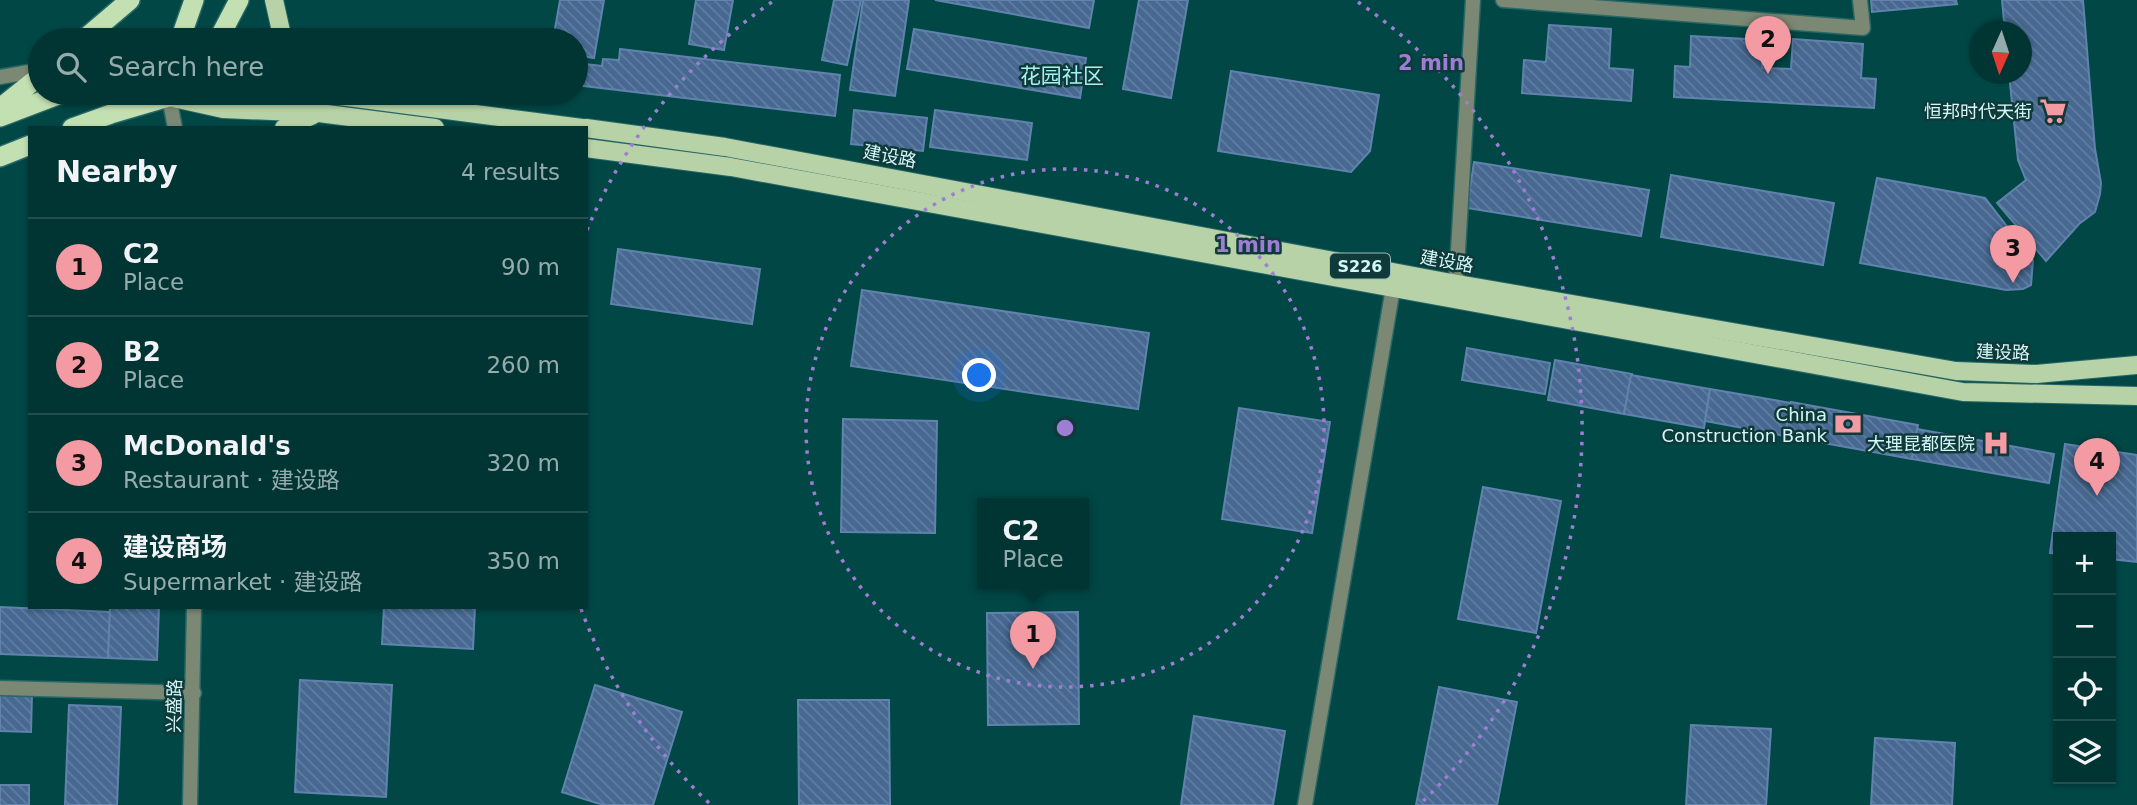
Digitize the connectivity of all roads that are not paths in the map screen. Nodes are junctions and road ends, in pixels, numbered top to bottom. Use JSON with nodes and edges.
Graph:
{"nodes":[{"id":1,"x":130,"y":0,"type":"edge"},
{"id":2,"x":194,"y":0,"type":"edge"},
{"id":3,"x":239,"y":0,"type":"edge"},
{"id":4,"x":274,"y":0,"type":"edge"},
{"id":5,"x":1473,"y":0,"type":"edge"},
{"id":6,"x":1503,"y":0,"type":"edge"},
{"id":7,"x":1860,"y":0,"type":"edge"},
{"id":8,"x":97,"y":28,"type":"edge"},
{"id":9,"x":184,"y":28,"type":"edge"},
{"id":10,"x":224,"y":28,"type":"edge"},
{"id":11,"x":280,"y":28,"type":"edge"},
{"id":12,"x":28,"y":72,"type":"edge"},
{"id":13,"x":0,"y":77,"type":"edge"},
{"id":14,"x":28,"y":86,"type":"edge"},
{"id":15,"x":32,"y":105,"type":"edge"},
{"id":16,"x":136,"y":105,"type":"edge"},
{"id":17,"x":170,"y":105,"type":"edge"},
{"id":18,"x":208,"y":105,"type":"edge"},
{"id":19,"x":409,"y":105,"type":"edge"},
{"id":20,"x":0,"y":108,"type":"edge"},
{"id":21,"x":319,"y":113,"type":"junction"},
{"id":22,"x":0,"y":117,"type":"edge"},
{"id":23,"x":78,"y":126,"type":"edge"},
{"id":24,"x":175,"y":126,"type":"edge"},
{"id":25,"x":290,"y":126,"type":"edge"},
{"id":26,"x":420,"y":126,"type":"edge"},
{"id":27,"x":569,"y":126,"type":"edge"},
{"id":28,"x":588,"y":129,"type":"edge"},
{"id":29,"x":26,"y":147,"type":"edge"},
{"id":30,"x":588,"y":148,"type":"edge"},
{"id":31,"x":0,"y":157,"type":"edge"},
{"id":32,"x":1456,"y":284,"type":"junction"},
{"id":33,"x":1393,"y":288,"type":"junction"},
{"id":34,"x":2137,"y":365,"type":"edge"},
{"id":35,"x":2137,"y":396,"type":"edge"},
{"id":36,"x":194,"y":609,"type":"edge"},
{"id":37,"x":0,"y":688,"type":"edge"},
{"id":38,"x":194,"y":693,"type":"junction"},
{"id":39,"x":190,"y":805,"type":"edge"},
{"id":40,"x":1305,"y":805,"type":"edge"}],
"edges":[{"from":1,"to":8,"type":"highway"},
{"from":2,"to":9,"type":"highway"},
{"from":3,"to":10,"type":"highway"},
{"from":4,"to":11,"type":"main road"},
{"from":5,"to":32,"type":"street"},
{"from":6,"to":7,"type":"street"},
{"from":12,"to":13,"type":"street"},
{"from":14,"to":20,"type":"highway"},
{"from":15,"to":22,"type":"highway"},
{"from":16,"to":23,"type":"highway"},
{"from":17,"to":24,"type":"street"},
{"from":18,"to":21,"type":"main road"},
{"from":19,"to":27,"type":"main road","name":"建设路","number":"S226"},
{"from":21,"to":25,"type":"main road"},
{"from":21,"to":26,"type":"main road"},
{"from":28,"to":32,"type":"main road","name":"建设路","number":"S226"},
{"from":29,"to":31,"type":"highway"},
{"from":30,"to":33,"type":"main road","name":"建设路","number":"S226"},
{"from":32,"to":34,"type":"main road","name":"建设路","number":"S226"},
{"from":33,"to":35,"type":"main road","name":"建设路","number":"S226"},
{"from":33,"to":40,"type":"street"},
{"from":36,"to":38,"type":"street","name":"兴盛路"},
{"from":37,"to":38,"type":"street"},
{"from":38,"to":39,"type":"street","name":"兴盛路"}]}
